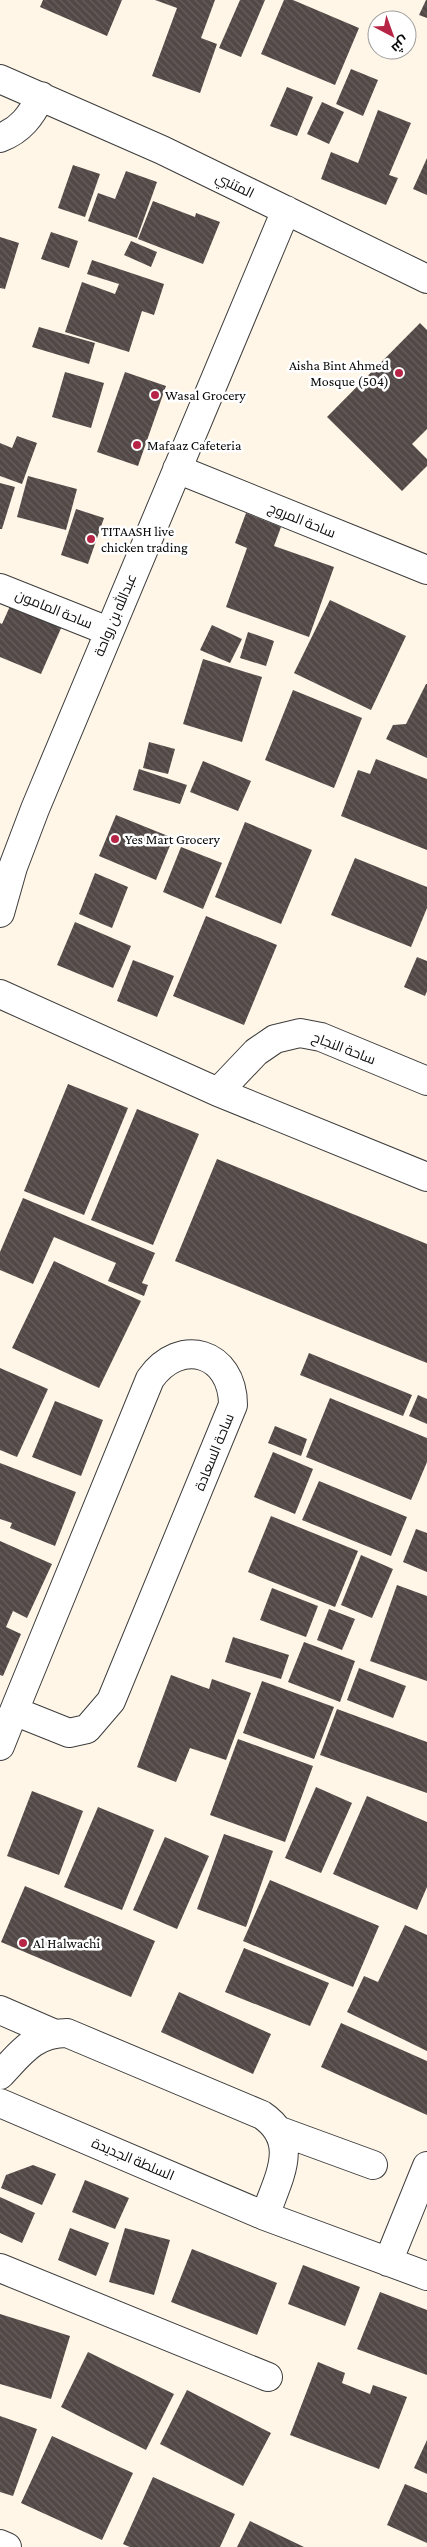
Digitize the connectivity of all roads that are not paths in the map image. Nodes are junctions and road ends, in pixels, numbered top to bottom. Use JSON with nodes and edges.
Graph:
{"nodes":[{"id":1,"x":0,"y":79,"type":"edge"},
{"id":2,"x":41,"y":96,"type":"junction"},
{"id":3,"x":0,"y":138,"type":"edge"},
{"id":4,"x":286,"y":210,"type":"junction"},
{"id":5,"x":427,"y":279,"type":"edge"},
{"id":6,"x":177,"y":469,"type":"junction"},
{"id":7,"x":427,"y":570,"type":"edge"},
{"id":8,"x":0,"y":588,"type":"edge"},
{"id":9,"x":108,"y":631,"type":"junction"},
{"id":10,"x":0,"y":913,"type":"edge"},
{"id":11,"x":0,"y":994,"type":"edge"},
{"id":12,"x":427,"y":1082,"type":"edge"},
{"id":13,"x":218,"y":1092,"type":"junction"},
{"id":14,"x":427,"y":1177,"type":"edge"},
{"id":15,"x":14,"y":1711,"type":"junction"},
{"id":16,"x":0,"y":1746,"type":"edge"},
{"id":17,"x":0,"y":2010,"type":"edge"},
{"id":18,"x":53,"y":2033,"type":"junction"},
{"id":19,"x":0,"y":2075,"type":"edge"},
{"id":20,"x":0,"y":2103,"type":"edge"},
{"id":21,"x":280,"y":2131,"type":"junction"},
{"id":22,"x":373,"y":2165,"type":"dead end"},
{"id":23,"x":427,"y":2166,"type":"edge"},
{"id":24,"x":265,"y":2216,"type":"junction"},
{"id":25,"x":388,"y":2262,"type":"junction"},
{"id":26,"x":0,"y":2268,"type":"edge"},
{"id":27,"x":427,"y":2276,"type":"edge"},
{"id":28,"x":268,"y":2377,"type":"dead end"},
{"id":29,"x":0,"y":2544,"type":"edge"},
{"id":30,"x":7,"y":2547,"type":"edge"}],
"edges":[{"from":1,"to":2,"type":"street","name":"المتنبي"},
{"from":2,"to":3,"type":"street"},
{"from":2,"to":4,"type":"street","name":"المتنبي"},
{"from":4,"to":5,"type":"street","name":"المتنبي"},
{"from":4,"to":6,"type":"street","name":"عبدالله بن رواحة"},
{"from":6,"to":7,"type":"street","name":"ساحة المروج"},
{"from":6,"to":9,"type":"street","name":"عبدالله بن رواحة"},
{"from":8,"to":9,"type":"street","name":"ساحة المامون"},
{"from":9,"to":10,"type":"street","name":"عبدالله بن رواحة"},
{"from":11,"to":13,"type":"street"},
{"from":12,"to":13,"type":"street","name":"ساحة النجاح"},
{"from":13,"to":14,"type":"street"},
{"from":15,"to":15,"type":"street","name":"ساحة السعادة"},
{"from":15,"to":16,"type":"street","name":"ساحة السعادة"},
{"from":17,"to":18,"type":"street"},
{"from":18,"to":19,"type":"street"},
{"from":18,"to":21,"type":"street"},
{"from":20,"to":24,"type":"street","name":"السلطة الجديدة"},
{"from":21,"to":22,"type":"street"},
{"from":21,"to":24,"type":"street"},
{"from":23,"to":25,"type":"street"},
{"from":24,"to":25,"type":"street","name":"السلطة الجديدة"},
{"from":25,"to":27,"type":"street","name":"السلطة الجديدة"},
{"from":26,"to":28,"type":"street"},
{"from":29,"to":30,"type":"street"}]}
